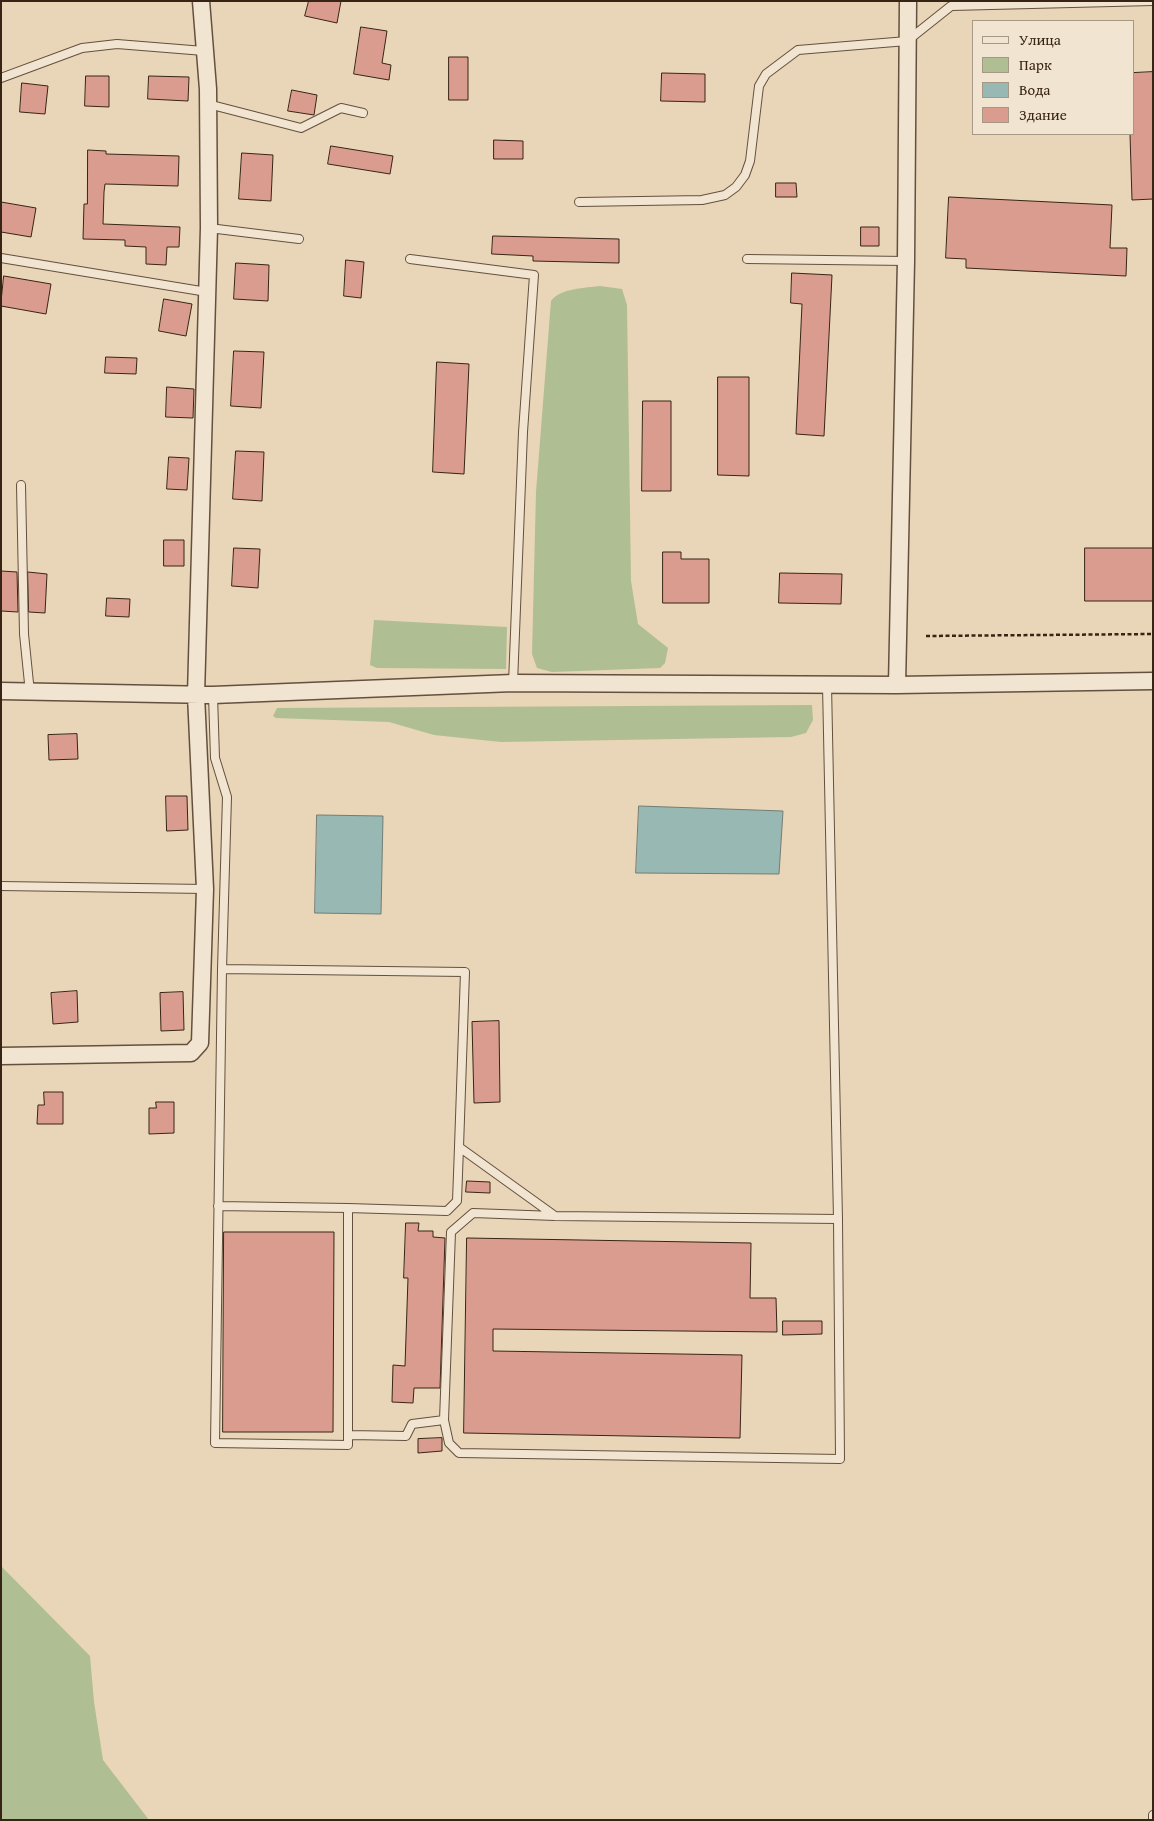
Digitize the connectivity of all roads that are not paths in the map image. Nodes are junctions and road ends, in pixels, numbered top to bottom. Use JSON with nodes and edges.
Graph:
{"nodes":[{"id":1,"x":201,"y":1,"type":"edge"},
{"id":2,"x":908,"y":1,"type":"edge"},
{"id":3,"x":1153,"y":2,"type":"edge"},
{"id":4,"x":907,"y":41,"type":"junction"},
{"id":5,"x":204,"y":51,"type":"junction"},
{"id":6,"x":1,"y":78,"type":"edge"},
{"id":7,"x":208,"y":104,"type":"junction"},
{"id":8,"x":363,"y":113,"type":"dead end"},
{"id":9,"x":579,"y":202,"type":"dead end"},
{"id":10,"x":209,"y":228,"type":"junction"},
{"id":11,"x":299,"y":239,"type":"dead end"},
{"id":12,"x":1,"y":258,"type":"edge"},
{"id":13,"x":410,"y":259,"type":"dead end"},
{"id":14,"x":747,"y":259,"type":"dead end"},
{"id":15,"x":906,"y":261,"type":"junction"},
{"id":16,"x":207,"y":292,"type":"junction"},
{"id":17,"x":22,"y":485,"type":"dead end"},
{"id":18,"x":1153,"y":681,"type":"edge"},
{"id":19,"x":514,"y":683,"type":"junction"},
{"id":20,"x":827,"y":685,"type":"junction"},
{"id":21,"x":897,"y":685,"type":"junction"},
{"id":22,"x":1,"y":691,"type":"edge"},
{"id":23,"x":30,"y":693,"type":"junction"},
{"id":24,"x":196,"y":695,"type":"junction"},
{"id":25,"x":213,"y":695,"type":"junction"},
{"id":26,"x":1,"y":886,"type":"edge"},
{"id":27,"x":204,"y":889,"type":"junction"},
{"id":28,"x":222,"y":969,"type":"junction"},
{"id":29,"x":1,"y":1056,"type":"edge"},
{"id":30,"x":460,"y":1147,"type":"junction"},
{"id":31,"x":218,"y":1206,"type":"junction"},
{"id":32,"x":348,"y":1208,"type":"junction"},
{"id":33,"x":555,"y":1216,"type":"junction"},
{"id":34,"x":838,"y":1219,"type":"junction"},
{"id":35,"x":444,"y":1420,"type":"junction"},
{"id":36,"x":350,"y":1435,"type":"junction"},
{"id":37,"x":1153,"y":1815,"type":"edge"},
{"id":38,"x":1153,"y":1820,"type":"edge"}],
"edges":[{"from":1,"to":5,"type":"street"},
{"from":2,"to":4,"type":"street"},
{"from":3,"to":4,"type":"lane"},
{"from":4,"to":9,"type":"lane"},
{"from":4,"to":15,"type":"street"},
{"from":5,"to":6,"type":"lane"},
{"from":5,"to":7,"type":"street"},
{"from":7,"to":8,"type":"lane"},
{"from":7,"to":10,"type":"street"},
{"from":10,"to":11,"type":"lane"},
{"from":10,"to":16,"type":"street"},
{"from":12,"to":16,"type":"lane"},
{"from":13,"to":19,"type":"lane"},
{"from":14,"to":15,"type":"lane"},
{"from":15,"to":21,"type":"street"},
{"from":16,"to":24,"type":"street"},
{"from":17,"to":23,"type":"lane"},
{"from":18,"to":21,"type":"street"},
{"from":19,"to":20,"type":"street"},
{"from":19,"to":25,"type":"street"},
{"from":20,"to":21,"type":"street"},
{"from":20,"to":34,"type":"lane"},
{"from":22,"to":23,"type":"street"},
{"from":23,"to":24,"type":"street"},
{"from":24,"to":25,"type":"street"},
{"from":24,"to":27,"type":"street"},
{"from":25,"to":28,"type":"lane"},
{"from":26,"to":27,"type":"lane"},
{"from":27,"to":29,"type":"street"},
{"from":28,"to":30,"type":"lane"},
{"from":28,"to":31,"type":"lane"},
{"from":30,"to":32,"type":"lane"},
{"from":30,"to":33,"type":"lane"},
{"from":31,"to":32,"type":"lane"},
{"from":31,"to":36,"type":"lane"},
{"from":32,"to":36,"type":"lane"},
{"from":33,"to":34,"type":"lane"},
{"from":33,"to":35,"type":"lane"},
{"from":34,"to":35,"type":"lane"},
{"from":35,"to":36,"type":"lane"},
{"from":37,"to":38,"type":"lane"}]}
